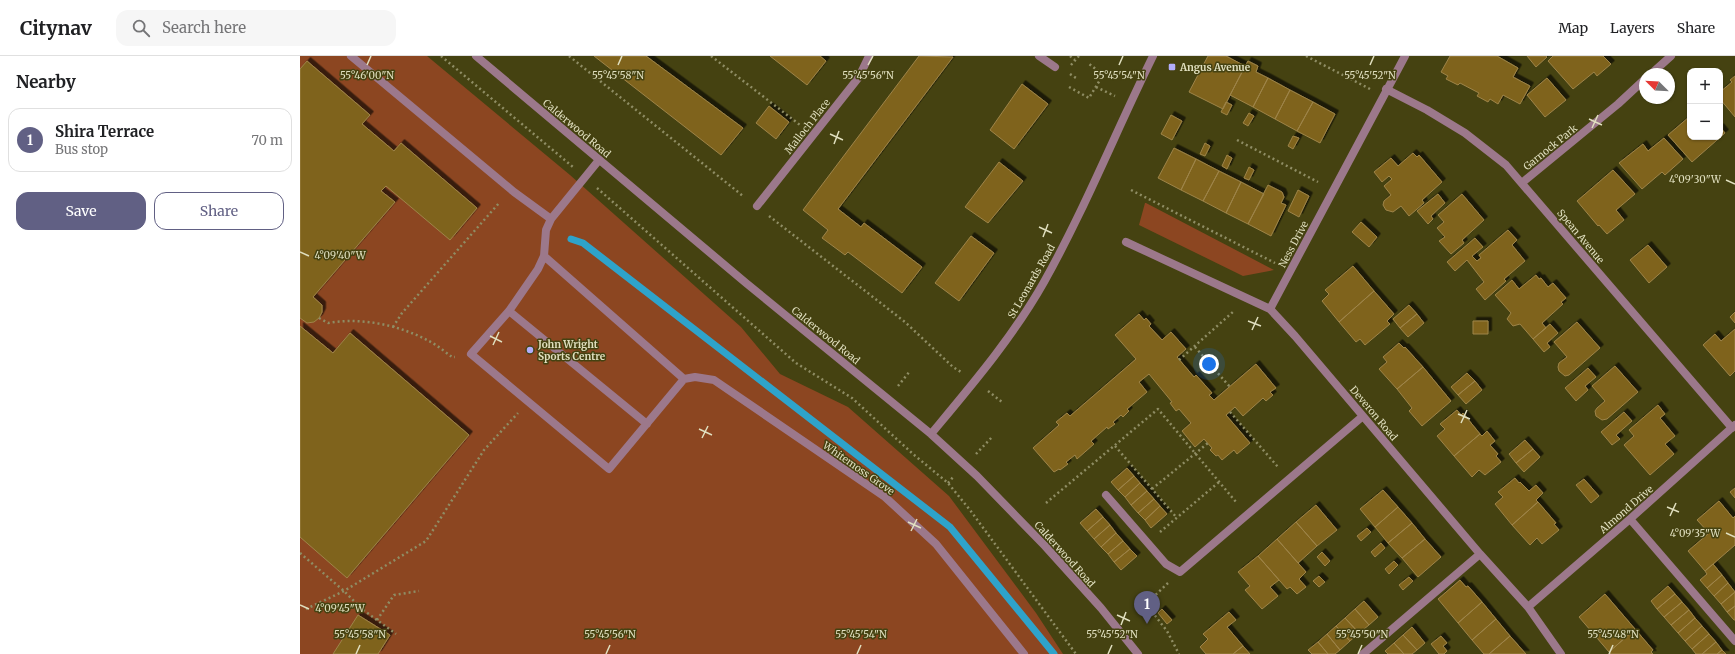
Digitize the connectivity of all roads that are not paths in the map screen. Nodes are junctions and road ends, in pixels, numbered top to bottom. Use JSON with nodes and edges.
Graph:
{"nodes":[{"id":1,"x":351,"y":56,"type":"edge"},
{"id":2,"x":476,"y":56,"type":"edge"},
{"id":3,"x":869,"y":56,"type":"edge"},
{"id":4,"x":1040,"y":56,"type":"edge"},
{"id":5,"x":1153,"y":56,"type":"edge"},
{"id":6,"x":1405,"y":56,"type":"edge"},
{"id":7,"x":1671,"y":56,"type":"edge"},
{"id":8,"x":1055,"y":67,"type":"dead end"},
{"id":9,"x":1658,"y":68,"type":"edge"},
{"id":10,"x":1639,"y":85,"type":"edge"},
{"id":11,"x":1385,"y":92,"type":"junction"},
{"id":12,"x":599,"y":160,"type":"junction"},
{"id":13,"x":1523,"y":182,"type":"junction"},
{"id":14,"x":757,"y":206,"type":"dead end"},
{"id":15,"x":551,"y":219,"type":"junction"},
{"id":16,"x":1126,"y":242,"type":"dead end"},
{"id":17,"x":544,"y":256,"type":"junction"},
{"id":18,"x":1270,"y":309,"type":"junction"},
{"id":19,"x":509,"y":311,"type":"junction"},
{"id":20,"x":684,"y":379,"type":"junction"},
{"id":21,"x":1363,"y":416,"type":"junction"},
{"id":22,"x":647,"y":424,"type":"junction"},
{"id":23,"x":1733,"y":426,"type":"edge"},
{"id":24,"x":931,"y":434,"type":"junction"},
{"id":25,"x":1106,"y":494,"type":"dead end"},
{"id":26,"x":1630,"y":520,"type":"junction"},
{"id":27,"x":1480,"y":554,"type":"junction"},
{"id":28,"x":1528,"y":606,"type":"junction"},
{"id":29,"x":1735,"y":641,"type":"edge"},
{"id":30,"x":1024,"y":654,"type":"edge"},
{"id":31,"x":1138,"y":654,"type":"edge"},
{"id":32,"x":1363,"y":654,"type":"edge"},
{"id":33,"x":1561,"y":654,"type":"edge"}],
"edges":[{"from":1,"to":15,"type":"street"},
{"from":2,"to":12,"type":"street","name":"Calderwood Road"},
{"from":3,"to":14,"type":"street","name":"Malloch Place"},
{"from":4,"to":8,"type":"street"},
{"from":5,"to":24,"type":"street","name":"St Leonards Road"},
{"from":6,"to":11,"type":"street","name":"Ness Drive"},
{"from":7,"to":9,"type":"street"},
{"from":10,"to":13,"type":"street","name":"Garnock Park"},
{"from":11,"to":13,"type":"street","name":"Spean Avenue"},
{"from":11,"to":18,"type":"street","name":"Ness Drive"},
{"from":12,"to":15,"type":"street"},
{"from":12,"to":24,"type":"street","name":"Calderwood Road"},
{"from":13,"to":23,"type":"street","name":"Spean Avenue"},
{"from":15,"to":17,"type":"street"},
{"from":16,"to":18,"type":"street","name":"Deveron Road"},
{"from":17,"to":19,"type":"street"},
{"from":17,"to":20,"type":"street"},
{"from":18,"to":21,"type":"street","name":"Deveron Road"},
{"from":19,"to":22,"type":"street"},
{"from":19,"to":22,"type":"street"},
{"from":20,"to":22,"type":"street"},
{"from":20,"to":30,"type":"street","name":"Whitemoss Grove"},
{"from":21,"to":25,"type":"street"},
{"from":21,"to":27,"type":"street","name":"Deveron Road"},
{"from":23,"to":26,"type":"street","name":"Almond Drive"},
{"from":24,"to":31,"type":"street","name":"Calderwood Road"},
{"from":26,"to":28,"type":"street","name":"Almond Drive"},
{"from":26,"to":29,"type":"street"},
{"from":27,"to":28,"type":"street","name":"Deveron Road"},
{"from":27,"to":32,"type":"street"},
{"from":28,"to":33,"type":"street","name":"Deveron Road"}]}
